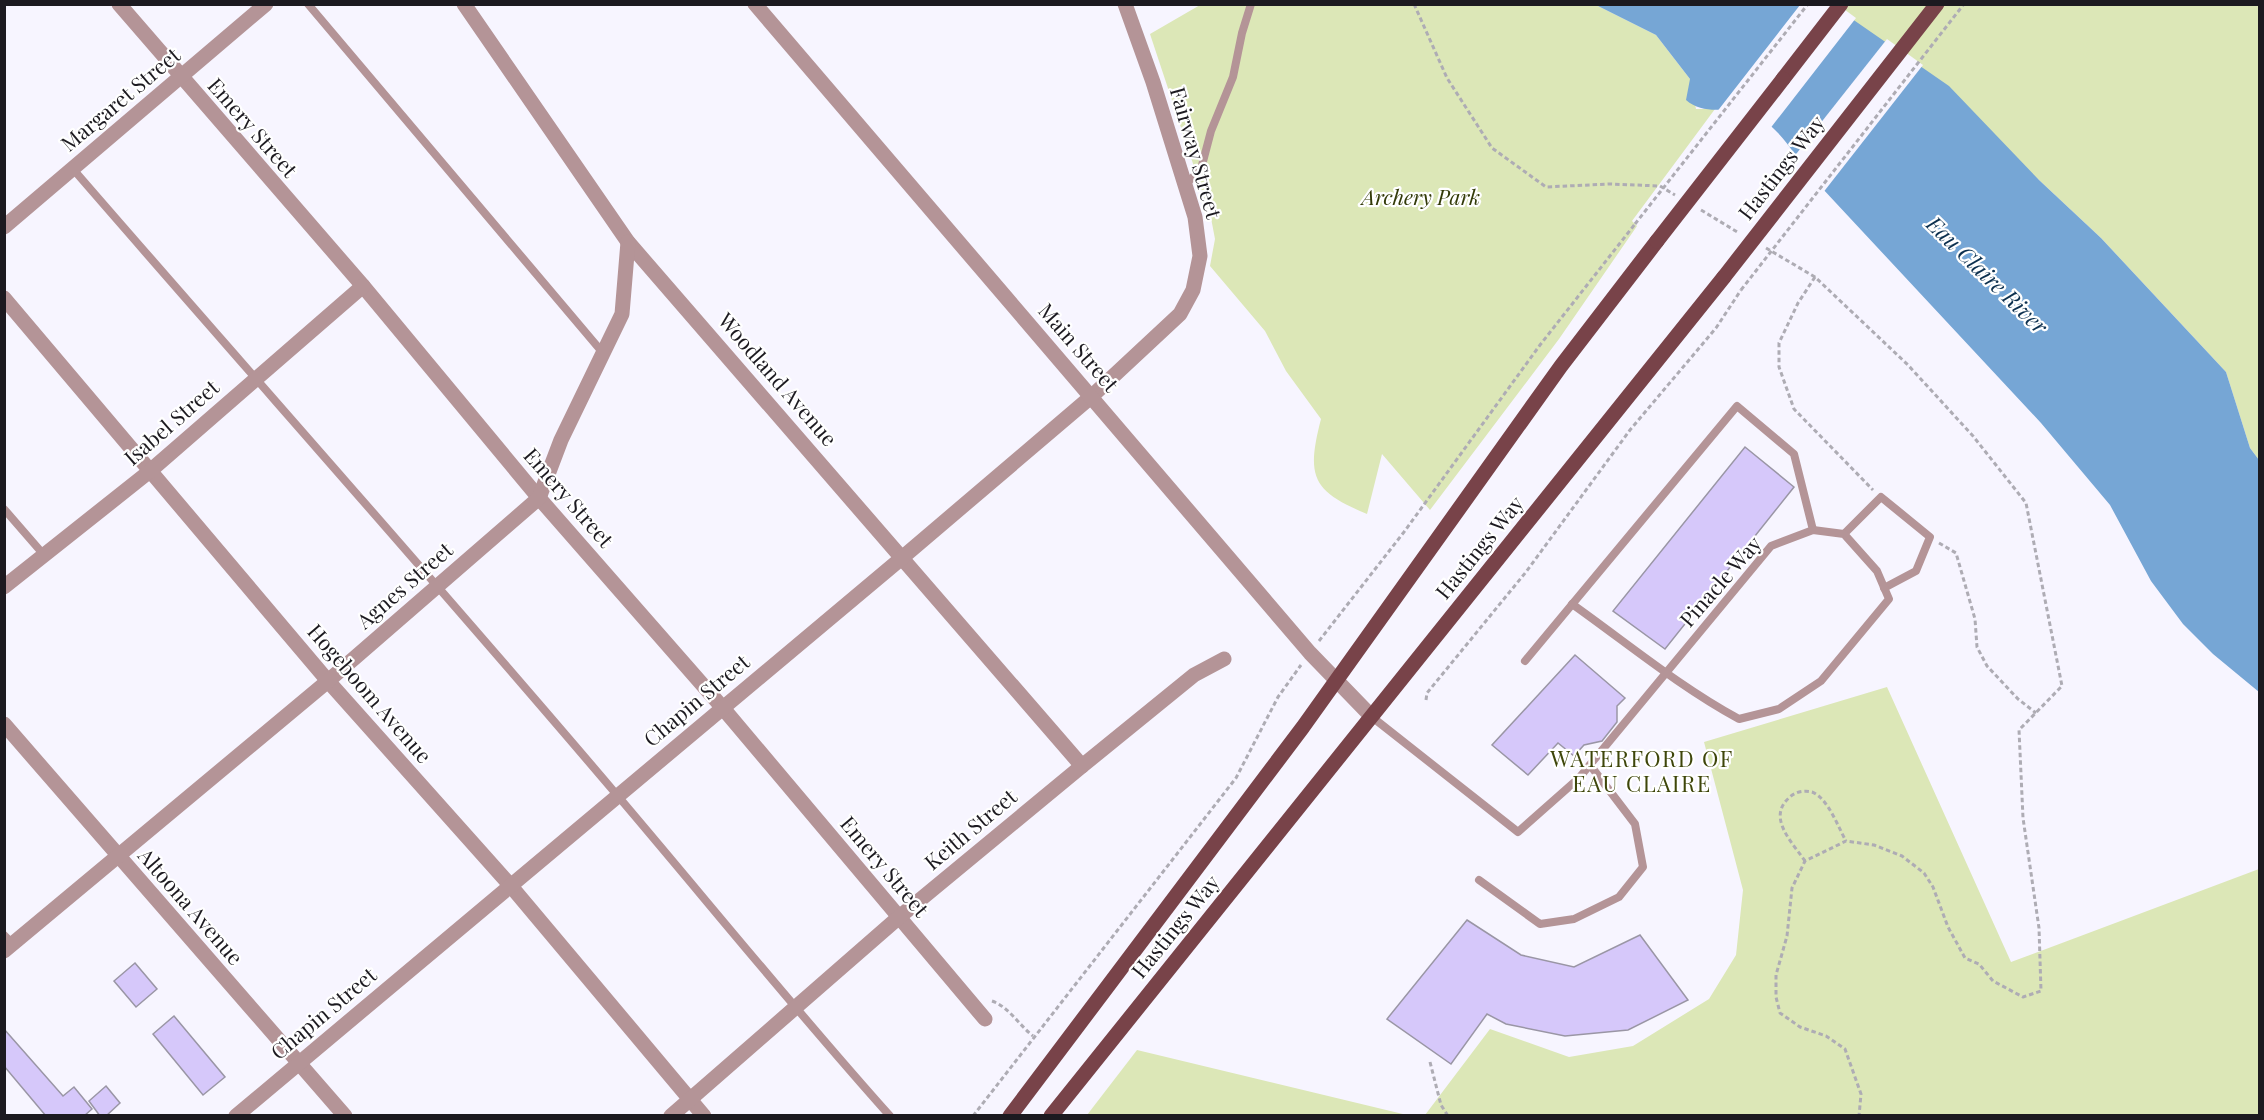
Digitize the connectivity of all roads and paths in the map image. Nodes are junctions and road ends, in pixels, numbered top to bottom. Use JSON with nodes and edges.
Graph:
{"nodes":[{"id":1,"x":119,"y":4,"type":"edge"},
{"id":2,"x":266,"y":4,"type":"edge"},
{"id":3,"x":308,"y":4,"type":"edge"},
{"id":4,"x":464,"y":4,"type":"edge"},
{"id":5,"x":755,"y":4,"type":"edge"},
{"id":6,"x":1125,"y":4,"type":"edge"},
{"id":7,"x":1251,"y":4,"type":"edge"},
{"id":8,"x":1808,"y":4,"type":"edge"},
{"id":9,"x":1841,"y":4,"type":"edge"},
{"id":10,"x":1937,"y":4,"type":"edge"},
{"id":11,"x":1964,"y":4,"type":"edge"},
{"id":12,"x":180,"y":77,"type":"junction"},
{"id":13,"x":73,"y":169,"type":"junction"},
{"id":14,"x":1185,"y":185,"type":"junction"},
{"id":15,"x":1635,"y":224,"type":"dead end"},
{"id":16,"x":4,"y":227,"type":"edge"},
{"id":17,"x":628,"y":242,"type":"junction"},
{"id":18,"x":1815,"y":277,"type":"dead end"},
{"id":19,"x":363,"y":286,"type":"junction"},
{"id":20,"x":4,"y":298,"type":"edge"},
{"id":21,"x":1180,"y":314,"type":"joint"},
{"id":22,"x":603,"y":353,"type":"junction"},
{"id":23,"x":255,"y":380,"type":"junction"},
{"id":24,"x":1092,"y":396,"type":"junction"},
{"id":25,"x":150,"y":471,"type":"junction"},
{"id":26,"x":1881,"y":497,"type":"junction"},
{"id":27,"x":539,"y":498,"type":"junction"},
{"id":28,"x":4,"y":508,"type":"edge"},
{"id":29,"x":1813,"y":530,"type":"junction"},
{"id":30,"x":1844,"y":534,"type":"junction"},
{"id":31,"x":1930,"y":537,"type":"junction"},
{"id":32,"x":44,"y":555,"type":"junction"},
{"id":33,"x":903,"y":557,"type":"junction"},
{"id":34,"x":4,"y":586,"type":"edge"},
{"id":35,"x":437,"y":586,"type":"junction"},
{"id":36,"x":1884,"y":588,"type":"junction"},
{"id":37,"x":2044,"y":594,"type":"dead end"},
{"id":38,"x":1572,"y":604,"type":"junction"},
{"id":39,"x":1224,"y":659,"type":"dead end"},
{"id":40,"x":1525,"y":661,"type":"dead end"},
{"id":41,"x":1668,"y":672,"type":"junction"},
{"id":42,"x":328,"y":681,"type":"junction"},
{"id":43,"x":1334,"y":681,"type":"junction"},
{"id":44,"x":1426,"y":700,"type":"dead end"},
{"id":45,"x":722,"y":707,"type":"junction"},
{"id":46,"x":2036,"y":713,"type":"junction"},
{"id":47,"x":1372,"y":717,"type":"junction"},
{"id":48,"x":4,"y":724,"type":"edge"},
{"id":49,"x":1590,"y":765,"type":"junction"},
{"id":50,"x":1082,"y":766,"type":"junction"},
{"id":51,"x":617,"y":795,"type":"junction"},
{"id":52,"x":1846,"y":841,"type":"junction"},
{"id":53,"x":117,"y":856,"type":"junction"},
{"id":54,"x":1804,"y":861,"type":"junction"},
{"id":55,"x":1479,"y":880,"type":"dead end"},
{"id":56,"x":510,"y":885,"type":"junction"},
{"id":57,"x":898,"y":918,"type":"junction"},
{"id":58,"x":7,"y":943,"type":"edge"},
{"id":59,"x":794,"y":1008,"type":"junction"},
{"id":60,"x":985,"y":1019,"type":"dead end"},
{"id":61,"x":1430,"y":1062,"type":"dead end"},
{"id":62,"x":299,"y":1063,"type":"junction"},
{"id":63,"x":690,"y":1100,"type":"junction"},
{"id":64,"x":238,"y":1115,"type":"edge"},
{"id":65,"x":345,"y":1116,"type":"edge"},
{"id":66,"x":671,"y":1116,"type":"edge"},
{"id":67,"x":704,"y":1116,"type":"edge"},
{"id":68,"x":890,"y":1116,"type":"edge"},
{"id":69,"x":1010,"y":1116,"type":"edge"},
{"id":70,"x":1052,"y":1116,"type":"edge"},
{"id":71,"x":1448,"y":1116,"type":"edge"},
{"id":72,"x":1859,"y":1116,"type":"edge"}],
"edges":[{"from":1,"to":12,"type":"street","name":"Emery Street"},
{"from":2,"to":12,"type":"street","name":"Margaret Street"},
{"from":3,"to":22,"type":"lane"},
{"from":4,"to":17,"type":"street","name":"Woodland Avenue"},
{"from":5,"to":24,"type":"street","name":"Main Street"},
{"from":6,"to":14,"type":"street","name":"Fairway Street"},
{"from":7,"to":14,"type":"lane"},
{"from":8,"to":15,"type":"path","bridge":true},
{"from":9,"to":43,"type":"main road","name":"Hastings Way","bridge":true},
{"from":10,"to":47,"type":"main road","name":"Hastings Way","bridge":true},
{"from":11,"to":44,"type":"path","bridge":true},
{"from":12,"to":13,"type":"street","name":"Margaret Street"},
{"from":12,"to":19,"type":"street","name":"Emery Street"},
{"from":13,"to":16,"type":"street","name":"Margaret Street"},
{"from":13,"to":23,"type":"lane"},
{"from":14,"to":21,"type":"street","name":"Fairway Street"},
{"from":17,"to":22,"type":"street","name":"Agnes Street"},
{"from":17,"to":33,"type":"street","name":"Woodland Avenue"},
{"from":18,"to":26,"type":"path"},
{"from":19,"to":23,"type":"street","name":"Isabel Street"},
{"from":19,"to":27,"type":"street","name":"Emery Street"},
{"from":20,"to":25,"type":"street","name":"Hogeboom Avenue"},
{"from":21,"to":24,"type":"street","name":"Chapin Street"},
{"from":22,"to":27,"type":"street","name":"Agnes Street"},
{"from":23,"to":25,"type":"street","name":"Isabel Street"},
{"from":23,"to":35,"type":"lane"},
{"from":24,"to":33,"type":"street","name":"Chapin Street"},
{"from":24,"to":43,"type":"street","name":"Main Street"},
{"from":25,"to":32,"type":"street","name":"Isabel Street"},
{"from":25,"to":42,"type":"street","name":"Hogeboom Avenue"},
{"from":26,"to":30,"type":"lane"},
{"from":26,"to":31,"type":"lane"},
{"from":27,"to":35,"type":"street","name":"Agnes Street"},
{"from":27,"to":45,"type":"street","name":"Emery Street"},
{"from":28,"to":32,"type":"lane"},
{"from":29,"to":30,"type":"lane","name":"Pinacle Way"},
{"from":29,"to":38,"type":"lane"},
{"from":29,"to":41,"type":"lane","name":"Pinacle Way"},
{"from":30,"to":36,"type":"lane"},
{"from":31,"to":36,"type":"lane"},
{"from":31,"to":46,"type":"path"},
{"from":32,"to":34,"type":"street","name":"Isabel Street"},
{"from":33,"to":45,"type":"street","name":"Chapin Street"},
{"from":33,"to":50,"type":"street","name":"Woodland Avenue"},
{"from":35,"to":42,"type":"street","name":"Agnes Street"},
{"from":35,"to":51,"type":"lane"},
{"from":36,"to":41,"type":"lane"},
{"from":37,"to":46,"type":"path"},
{"from":38,"to":40,"type":"lane"},
{"from":38,"to":41,"type":"lane"},
{"from":39,"to":50,"type":"street","name":"Keith Street"},
{"from":41,"to":49,"type":"lane","name":"Pinacle Way"},
{"from":42,"to":53,"type":"street","name":"Agnes Street"},
{"from":42,"to":56,"type":"street","name":"Hogeboom Avenue"},
{"from":43,"to":47,"type":"street","name":"Main Street"},
{"from":43,"to":69,"type":"main road","name":"Hastings Way"},
{"from":45,"to":51,"type":"street","name":"Chapin Street"},
{"from":45,"to":57,"type":"street","name":"Emery Street"},
{"from":46,"to":52,"type":"path"},
{"from":47,"to":49,"type":"lane","name":"Pinacle Way"},
{"from":47,"to":70,"type":"main road","name":"Hastings Way"},
{"from":48,"to":53,"type":"street","name":"Altoona Avenue"},
{"from":49,"to":55,"type":"lane"},
{"from":50,"to":57,"type":"street","name":"Keith Street"},
{"from":51,"to":56,"type":"street","name":"Chapin Street"},
{"from":51,"to":59,"type":"lane"},
{"from":52,"to":54,"type":"path"},
{"from":52,"to":54,"type":"path"},
{"from":53,"to":58,"type":"street","name":"Agnes Street"},
{"from":53,"to":62,"type":"street","name":"Altoona Avenue"},
{"from":54,"to":72,"type":"path"},
{"from":56,"to":62,"type":"street","name":"Chapin Street"},
{"from":56,"to":63,"type":"street","name":"Hogeboom Avenue"},
{"from":57,"to":59,"type":"street","name":"Keith Street"},
{"from":57,"to":60,"type":"street","name":"Emery Street"},
{"from":59,"to":63,"type":"street","name":"Keith Street"},
{"from":59,"to":68,"type":"lane"},
{"from":61,"to":71,"type":"path"},
{"from":62,"to":64,"type":"street","name":"Chapin Street"},
{"from":62,"to":65,"type":"street","name":"Altoona Avenue"},
{"from":63,"to":66,"type":"street","name":"Keith Street"},
{"from":63,"to":67,"type":"street","name":"Hogeboom Avenue"}]}
